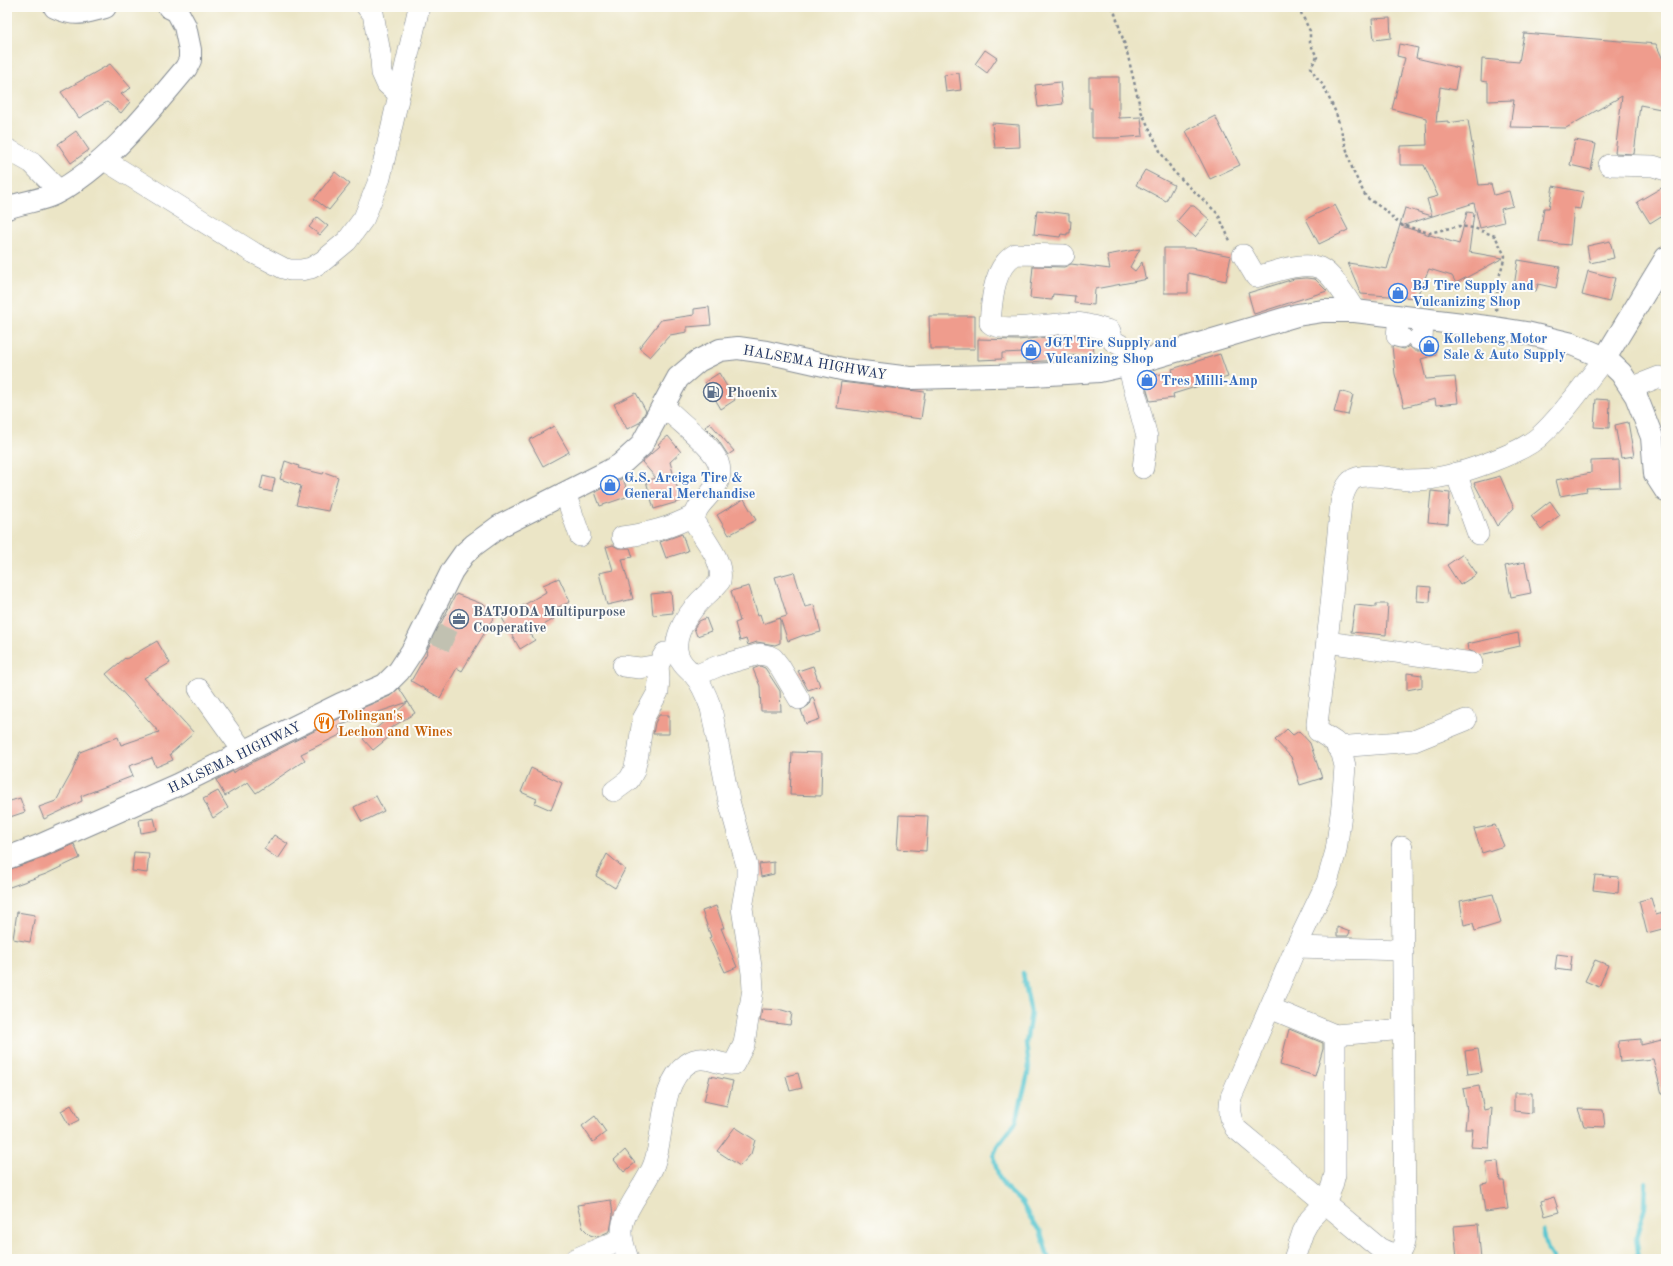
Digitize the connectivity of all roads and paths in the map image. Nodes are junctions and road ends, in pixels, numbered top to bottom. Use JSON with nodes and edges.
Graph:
{"nodes":[{"id":1,"x":55,"y":7,"type":"edge"},
{"id":2,"x":105,"y":7,"type":"edge"},
{"id":3,"x":169,"y":7,"type":"edge"},
{"id":4,"x":367,"y":7,"type":"edge"},
{"id":5,"x":418,"y":7,"type":"edge"},
{"id":6,"x":1113,"y":7,"type":"edge"},
{"id":7,"x":1298,"y":7,"type":"edge"},
{"id":8,"x":399,"y":94,"type":"junction"},
{"id":9,"x":7,"y":149,"type":"edge"},
{"id":10,"x":103,"y":159,"type":"junction"},
{"id":11,"x":1609,"y":165,"type":"dead end"},
{"id":12,"x":1666,"y":170,"type":"edge"},
{"id":13,"x":59,"y":191,"type":"junction"},
{"id":14,"x":7,"y":208,"type":"edge"},
{"id":15,"x":1238,"y":250,"type":"joint"},
{"id":16,"x":1064,"y":255,"type":"dead end"},
{"id":17,"x":1666,"y":258,"type":"edge"},
{"id":18,"x":1355,"y":311,"type":"junction"},
{"id":19,"x":1495,"y":328,"type":"junction"},
{"id":20,"x":1605,"y":358,"type":"junction"},
{"id":21,"x":1138,"y":362,"type":"junction"},
{"id":22,"x":1666,"y":380,"type":"edge"},
{"id":23,"x":1631,"y":388,"type":"junction"},
{"id":24,"x":663,"y":405,"type":"junction"},
{"id":25,"x":1143,"y":468,"type":"dead end"},
{"id":26,"x":1456,"y":473,"type":"junction"},
{"id":27,"x":1666,"y":491,"type":"edge"},
{"id":28,"x":565,"y":493,"type":"junction"},
{"id":29,"x":695,"y":514,"type":"junction"},
{"id":30,"x":1478,"y":534,"type":"dead end"},
{"id":31,"x":580,"y":536,"type":"dead end"},
{"id":32,"x":622,"y":537,"type":"dead end"},
{"id":33,"x":1327,"y":642,"type":"junction"},
{"id":34,"x":676,"y":649,"type":"junction"},
{"id":35,"x":1472,"y":663,"type":"dead end"},
{"id":36,"x":658,"y":665,"type":"junction"},
{"id":37,"x":623,"y":666,"type":"dead end"},
{"id":38,"x":695,"y":676,"type":"junction"},
{"id":39,"x":199,"y":689,"type":"dead end"},
{"id":40,"x":799,"y":699,"type":"dead end"},
{"id":41,"x":1466,"y":720,"type":"dead end"},
{"id":42,"x":1337,"y":747,"type":"junction"},
{"id":43,"x":244,"y":752,"type":"junction"},
{"id":44,"x":614,"y":791,"type":"dead end"},
{"id":45,"x":1402,"y":847,"type":"dead end"},
{"id":46,"x":7,"y":858,"type":"edge"},
{"id":47,"x":1296,"y":947,"type":"junction"},
{"id":48,"x":1403,"y":950,"type":"junction"},
{"id":49,"x":1270,"y":1008,"type":"junction"},
{"id":50,"x":1404,"y":1029,"type":"junction"},
{"id":51,"x":1335,"y":1035,"type":"junction"},
{"id":52,"x":1325,"y":1203,"type":"junction"},
{"id":53,"x":622,"y":1238,"type":"junction"},
{"id":54,"x":575,"y":1259,"type":"edge"},
{"id":55,"x":628,"y":1259,"type":"edge"},
{"id":56,"x":1294,"y":1259,"type":"edge"}],
"edges":[{"from":1,"to":2,"type":"main road"},
{"from":3,"to":10,"type":"main road"},
{"from":4,"to":8,"type":"street"},
{"from":5,"to":8,"type":"street"},
{"from":6,"to":15,"type":"path"},
{"from":7,"to":19,"type":"path"},
{"from":8,"to":10,"type":"street"},
{"from":9,"to":13,"type":"street"},
{"from":10,"to":13,"type":"main road"},
{"from":11,"to":12,"type":"street"},
{"from":13,"to":14,"type":"main road"},
{"from":15,"to":18,"type":"street"},
{"from":16,"to":21,"type":"street"},
{"from":17,"to":20,"type":"main road"},
{"from":18,"to":19,"type":"main road","name":"HALSEMA HIGHWAY"},
{"from":18,"to":21,"type":"main road","name":"HALSEMA HIGHWAY"},
{"from":19,"to":20,"type":"main road","name":"HALSEMA HIGHWAY"},
{"from":20,"to":23,"type":"main road","name":"HALSEMA HIGHWAY"},
{"from":20,"to":26,"type":"street"},
{"from":21,"to":24,"type":"main road","name":"HALSEMA HIGHWAY"},
{"from":21,"to":25,"type":"street"},
{"from":22,"to":23,"type":"street"},
{"from":23,"to":27,"type":"main road","name":"HALSEMA HIGHWAY"},
{"from":24,"to":28,"type":"main road","name":"HALSEMA HIGHWAY"},
{"from":24,"to":29,"type":"street"},
{"from":26,"to":30,"type":"street"},
{"from":26,"to":33,"type":"street"},
{"from":28,"to":31,"type":"street"},
{"from":28,"to":43,"type":"main road","name":"HALSEMA HIGHWAY"},
{"from":29,"to":32,"type":"street"},
{"from":29,"to":34,"type":"street"},
{"from":33,"to":35,"type":"street"},
{"from":33,"to":42,"type":"street"},
{"from":34,"to":36,"type":"street"},
{"from":34,"to":38,"type":"street"},
{"from":36,"to":37,"type":"street"},
{"from":36,"to":44,"type":"street"},
{"from":38,"to":40,"type":"street"},
{"from":38,"to":53,"type":"street"},
{"from":39,"to":43,"type":"street"},
{"from":41,"to":42,"type":"street"},
{"from":42,"to":47,"type":"street"},
{"from":43,"to":46,"type":"main road","name":"HALSEMA HIGHWAY"},
{"from":45,"to":48,"type":"street"},
{"from":47,"to":48,"type":"street"},
{"from":47,"to":49,"type":"street"},
{"from":48,"to":50,"type":"street"},
{"from":49,"to":51,"type":"street"},
{"from":49,"to":52,"type":"street"},
{"from":50,"to":51,"type":"street"},
{"from":50,"to":52,"type":"street"},
{"from":51,"to":52,"type":"street"},
{"from":52,"to":56,"type":"street"},
{"from":53,"to":54,"type":"street"},
{"from":53,"to":55,"type":"street"}]}
